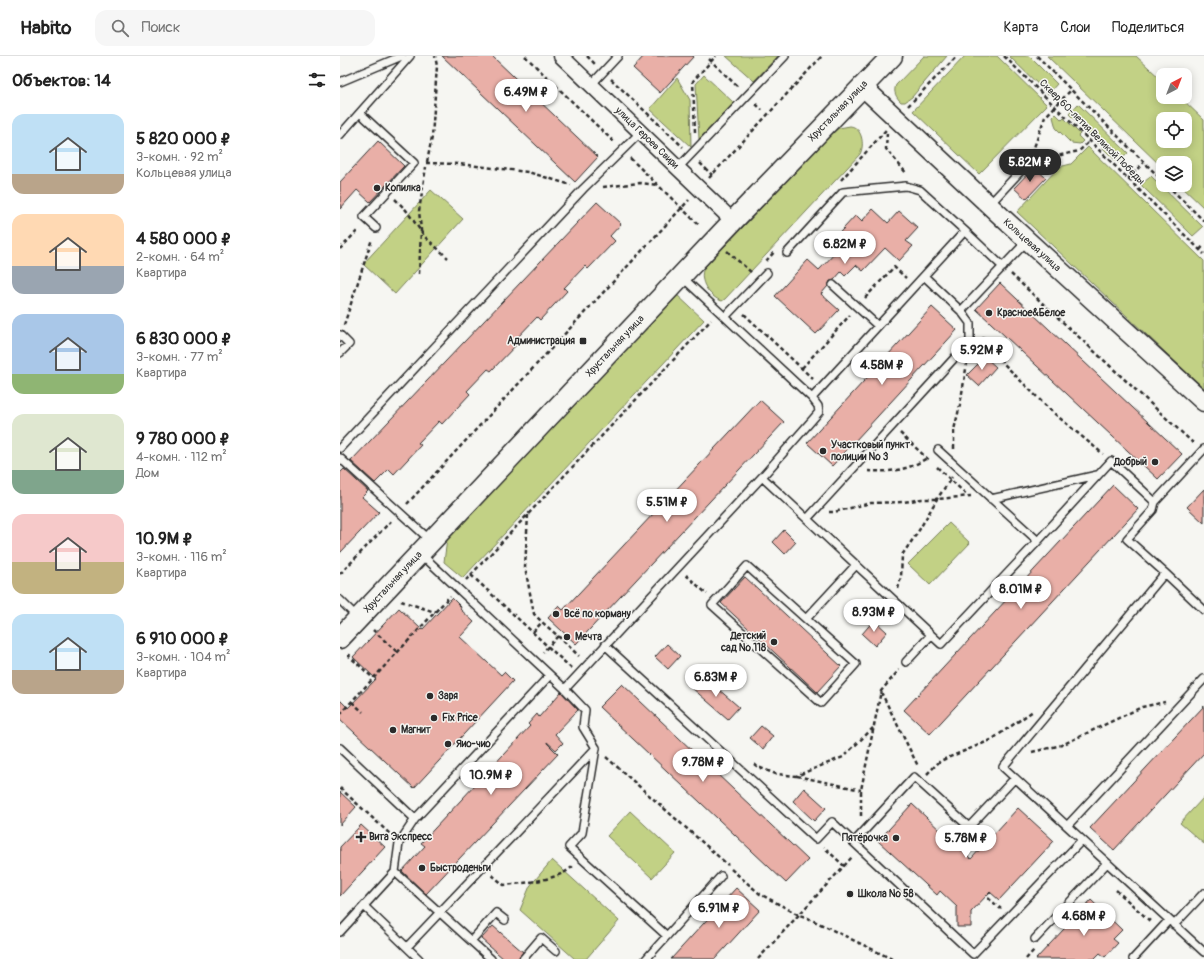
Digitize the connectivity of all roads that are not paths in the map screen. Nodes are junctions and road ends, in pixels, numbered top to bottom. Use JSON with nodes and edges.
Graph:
{"nodes":[{"id":1,"x":402,"y":56,"type":"edge"},
{"id":2,"x":410,"y":56,"type":"edge"},
{"id":3,"x":560,"y":56,"type":"edge"},
{"id":4,"x":618,"y":56,"type":"edge"},
{"id":5,"x":785,"y":56,"type":"edge"},
{"id":6,"x":892,"y":56,"type":"edge"},
{"id":7,"x":340,"y":82,"type":"edge"},
{"id":8,"x":591,"y":85,"type":"junction"},
{"id":9,"x":862,"y":86,"type":"junction"},
{"id":10,"x":360,"y":114,"type":"junction"},
{"id":11,"x":641,"y":132,"type":"junction"},
{"id":12,"x":340,"y":135,"type":"edge"},
{"id":13,"x":1028,"y":163,"type":"road end"},
{"id":14,"x":678,"y":168,"type":"junction"},
{"id":15,"x":989,"y":206,"type":"junction"},
{"id":16,"x":733,"y":221,"type":"junction"},
{"id":17,"x":376,"y":228,"type":"road end"},
{"id":18,"x":965,"y":232,"type":"junction"},
{"id":19,"x":1027,"y":241,"type":"junction"},
{"id":20,"x":788,"y":253,"type":"dead end"},
{"id":21,"x":1003,"y":267,"type":"junction"},
{"id":22,"x":767,"y":273,"type":"dead end"},
{"id":23,"x":681,"y":276,"type":"junction"},
{"id":24,"x":924,"y":276,"type":"junction"},
{"id":25,"x":834,"y":285,"type":"dead end"},
{"id":26,"x":961,"y":311,"type":"junction"},
{"id":27,"x":725,"y":317,"type":"junction"},
{"id":28,"x":878,"y":326,"type":"junction"},
{"id":29,"x":340,"y":335,"type":"edge"},
{"id":30,"x":340,"y":353,"type":"edge"},
{"id":31,"x":812,"y":398,"type":"junction"},
{"id":32,"x":1204,"y":402,"type":"edge"},
{"id":33,"x":340,"y":448,"type":"edge"},
{"id":34,"x":938,"y":450,"type":"dead end"},
{"id":35,"x":1203,"y":450,"type":"edge"},
{"id":36,"x":340,"y":458,"type":"edge"},
{"id":37,"x":1097,"y":475,"type":"junction"},
{"id":38,"x":762,"y":477,"type":"junction"},
{"id":39,"x":991,"y":499,"type":"junction"},
{"id":40,"x":1155,"y":502,"type":"junction"},
{"id":41,"x":807,"y":520,"type":"junction"},
{"id":42,"x":1038,"y":541,"type":"junction"},
{"id":43,"x":426,"y":547,"type":"junction"},
{"id":44,"x":856,"y":565,"type":"junction"},
{"id":45,"x":1165,"y":573,"type":"junction"},
{"id":46,"x":340,"y":600,"type":"edge"},
{"id":47,"x":1204,"y":610,"type":"edge"},
{"id":48,"x":806,"y":619,"type":"junction"},
{"id":49,"x":366,"y":628,"type":"junction"},
{"id":50,"x":931,"y":635,"type":"junction"},
{"id":51,"x":347,"y":644,"type":"edge"},
{"id":52,"x":605,"y":646,"type":"junction"},
{"id":53,"x":906,"y":662,"type":"road end"},
{"id":54,"x":550,"y":675,"type":"junction"},
{"id":55,"x":1204,"y":679,"type":"edge"},
{"id":56,"x":565,"y":689,"type":"junction"},
{"id":57,"x":340,"y":748,"type":"edge"},
{"id":58,"x":596,"y":748,"type":"junction"},
{"id":59,"x":1015,"y":778,"type":"junction"},
{"id":60,"x":415,"y":819,"type":"junction"},
{"id":61,"x":1067,"y":826,"type":"junction"},
{"id":62,"x":1082,"y":840,"type":"junction"},
{"id":63,"x":854,"y":842,"type":"junction"},
{"id":64,"x":1107,"y":863,"type":"junction"},
{"id":65,"x":395,"y":872,"type":"junction"},
{"id":66,"x":721,"y":876,"type":"dead end"},
{"id":67,"x":1204,"y":893,"type":"edge"},
{"id":68,"x":364,"y":906,"type":"junction"},
{"id":69,"x":440,"y":912,"type":"junction"},
{"id":70,"x":505,"y":920,"type":"dead end"},
{"id":71,"x":1172,"y":922,"type":"junction"},
{"id":72,"x":340,"y":932,"type":"edge"},
{"id":73,"x":667,"y":936,"type":"junction"},
{"id":74,"x":1035,"y":939,"type":"dead end"},
{"id":75,"x":471,"y":941,"type":"junction"},
{"id":76,"x":407,"y":947,"type":"junction"},
{"id":77,"x":556,"y":951,"type":"dead end"},
{"id":78,"x":1204,"y":952,"type":"edge"},
{"id":79,"x":419,"y":959,"type":"edge"},
{"id":80,"x":491,"y":959,"type":"edge"},
{"id":81,"x":523,"y":959,"type":"edge"},
{"id":82,"x":646,"y":959,"type":"edge"},
{"id":83,"x":1134,"y":959,"type":"edge"}],
"edges":[{"from":1,"to":7,"type":"lane"},
{"from":2,"to":10,"type":"lane"},
{"from":3,"to":8,"type":"street","name":"улица Героев Свири"},
{"from":4,"to":8,"type":"lane"},
{"from":5,"to":14,"type":"lane"},
{"from":6,"to":9,"type":"main road","name":"Хрустальная улица"},
{"from":8,"to":11,"type":"street","name":"улица Героев Свири"},
{"from":9,"to":15,"type":"street","name":"Кольцевая улица"},
{"from":9,"to":16,"type":"main road","name":"Хрустальная улица"},
{"from":10,"to":12,"type":"lane"},
{"from":10,"to":17,"type":"lane"},
{"from":11,"to":14,"type":"street","name":"улица Героев Свири"},
{"from":11,"to":33,"type":"lane"},
{"from":13,"to":15,"type":"lane"},
{"from":14,"to":16,"type":"street","name":"улица Героев Свири"},
{"from":15,"to":19,"type":"street","name":"Кольцевая улица"},
{"from":16,"to":23,"type":"main road","name":"Хрустальная улица"},
{"from":18,"to":20,"type":"lane"},
{"from":18,"to":21,"type":"lane"},
{"from":18,"to":24,"type":"lane"},
{"from":19,"to":21,"type":"lane"},
{"from":19,"to":32,"type":"street","name":"Кольцевая улица"},
{"from":21,"to":26,"type":"lane"},
{"from":22,"to":27,"type":"lane"},
{"from":23,"to":27,"type":"lane"},
{"from":23,"to":43,"type":"main road","name":"Хрустальная улица"},
{"from":24,"to":26,"type":"lane"},
{"from":24,"to":28,"type":"lane"},
{"from":25,"to":28,"type":"lane"},
{"from":26,"to":41,"type":"lane"},
{"from":27,"to":31,"type":"lane"},
{"from":28,"to":31,"type":"lane"},
{"from":29,"to":30,"type":"lane"},
{"from":31,"to":38,"type":"lane"},
{"from":34,"to":39,"type":"lane"},
{"from":35,"to":40,"type":"lane"},
{"from":36,"to":43,"type":"lane"},
{"from":37,"to":39,"type":"lane"},
{"from":37,"to":40,"type":"lane"},
{"from":37,"to":42,"type":"lane"},
{"from":38,"to":41,"type":"lane"},
{"from":38,"to":52,"type":"lane"},
{"from":39,"to":42,"type":"lane"},
{"from":40,"to":45,"type":"lane"},
{"from":41,"to":44,"type":"lane"},
{"from":42,"to":50,"type":"lane"},
{"from":43,"to":49,"type":"main road","name":"Хрустальная улица"},
{"from":43,"to":54,"type":"lane"},
{"from":44,"to":48,"type":"lane"},
{"from":44,"to":50,"type":"lane"},
{"from":45,"to":47,"type":"lane"},
{"from":45,"to":59,"type":"lane"},
{"from":46,"to":49,"type":"lane"},
{"from":48,"to":48,"type":"lane"},
{"from":49,"to":51,"type":"main road","name":"Хрустальная улица"},
{"from":50,"to":53,"type":"lane"},
{"from":52,"to":56,"type":"lane"},
{"from":52,"to":63,"type":"lane"},
{"from":54,"to":56,"type":"lane"},
{"from":54,"to":60,"type":"lane"},
{"from":55,"to":61,"type":"lane"},
{"from":56,"to":58,"type":"lane"},
{"from":57,"to":60,"type":"lane"},
{"from":58,"to":69,"type":"lane"},
{"from":58,"to":73,"type":"lane"},
{"from":59,"to":61,"type":"lane"},
{"from":59,"to":63,"type":"lane"},
{"from":60,"to":65,"type":"lane"},
{"from":61,"to":62,"type":"lane"},
{"from":62,"to":63,"type":"lane"},
{"from":62,"to":64,"type":"lane"},
{"from":64,"to":71,"type":"lane"},
{"from":64,"to":74,"type":"lane"},
{"from":65,"to":68,"type":"lane"},
{"from":65,"to":69,"type":"lane"},
{"from":66,"to":73,"type":"lane"},
{"from":67,"to":71,"type":"lane"},
{"from":68,"to":72,"type":"lane"},
{"from":68,"to":76,"type":"lane"},
{"from":69,"to":75,"type":"lane"},
{"from":69,"to":76,"type":"lane"},
{"from":70,"to":75,"type":"lane"},
{"from":71,"to":78,"type":"lane"},
{"from":71,"to":83,"type":"lane"},
{"from":73,"to":82,"type":"lane"},
{"from":75,"to":80,"type":"lane"},
{"from":76,"to":79,"type":"lane"},
{"from":77,"to":81,"type":"lane"}]}
